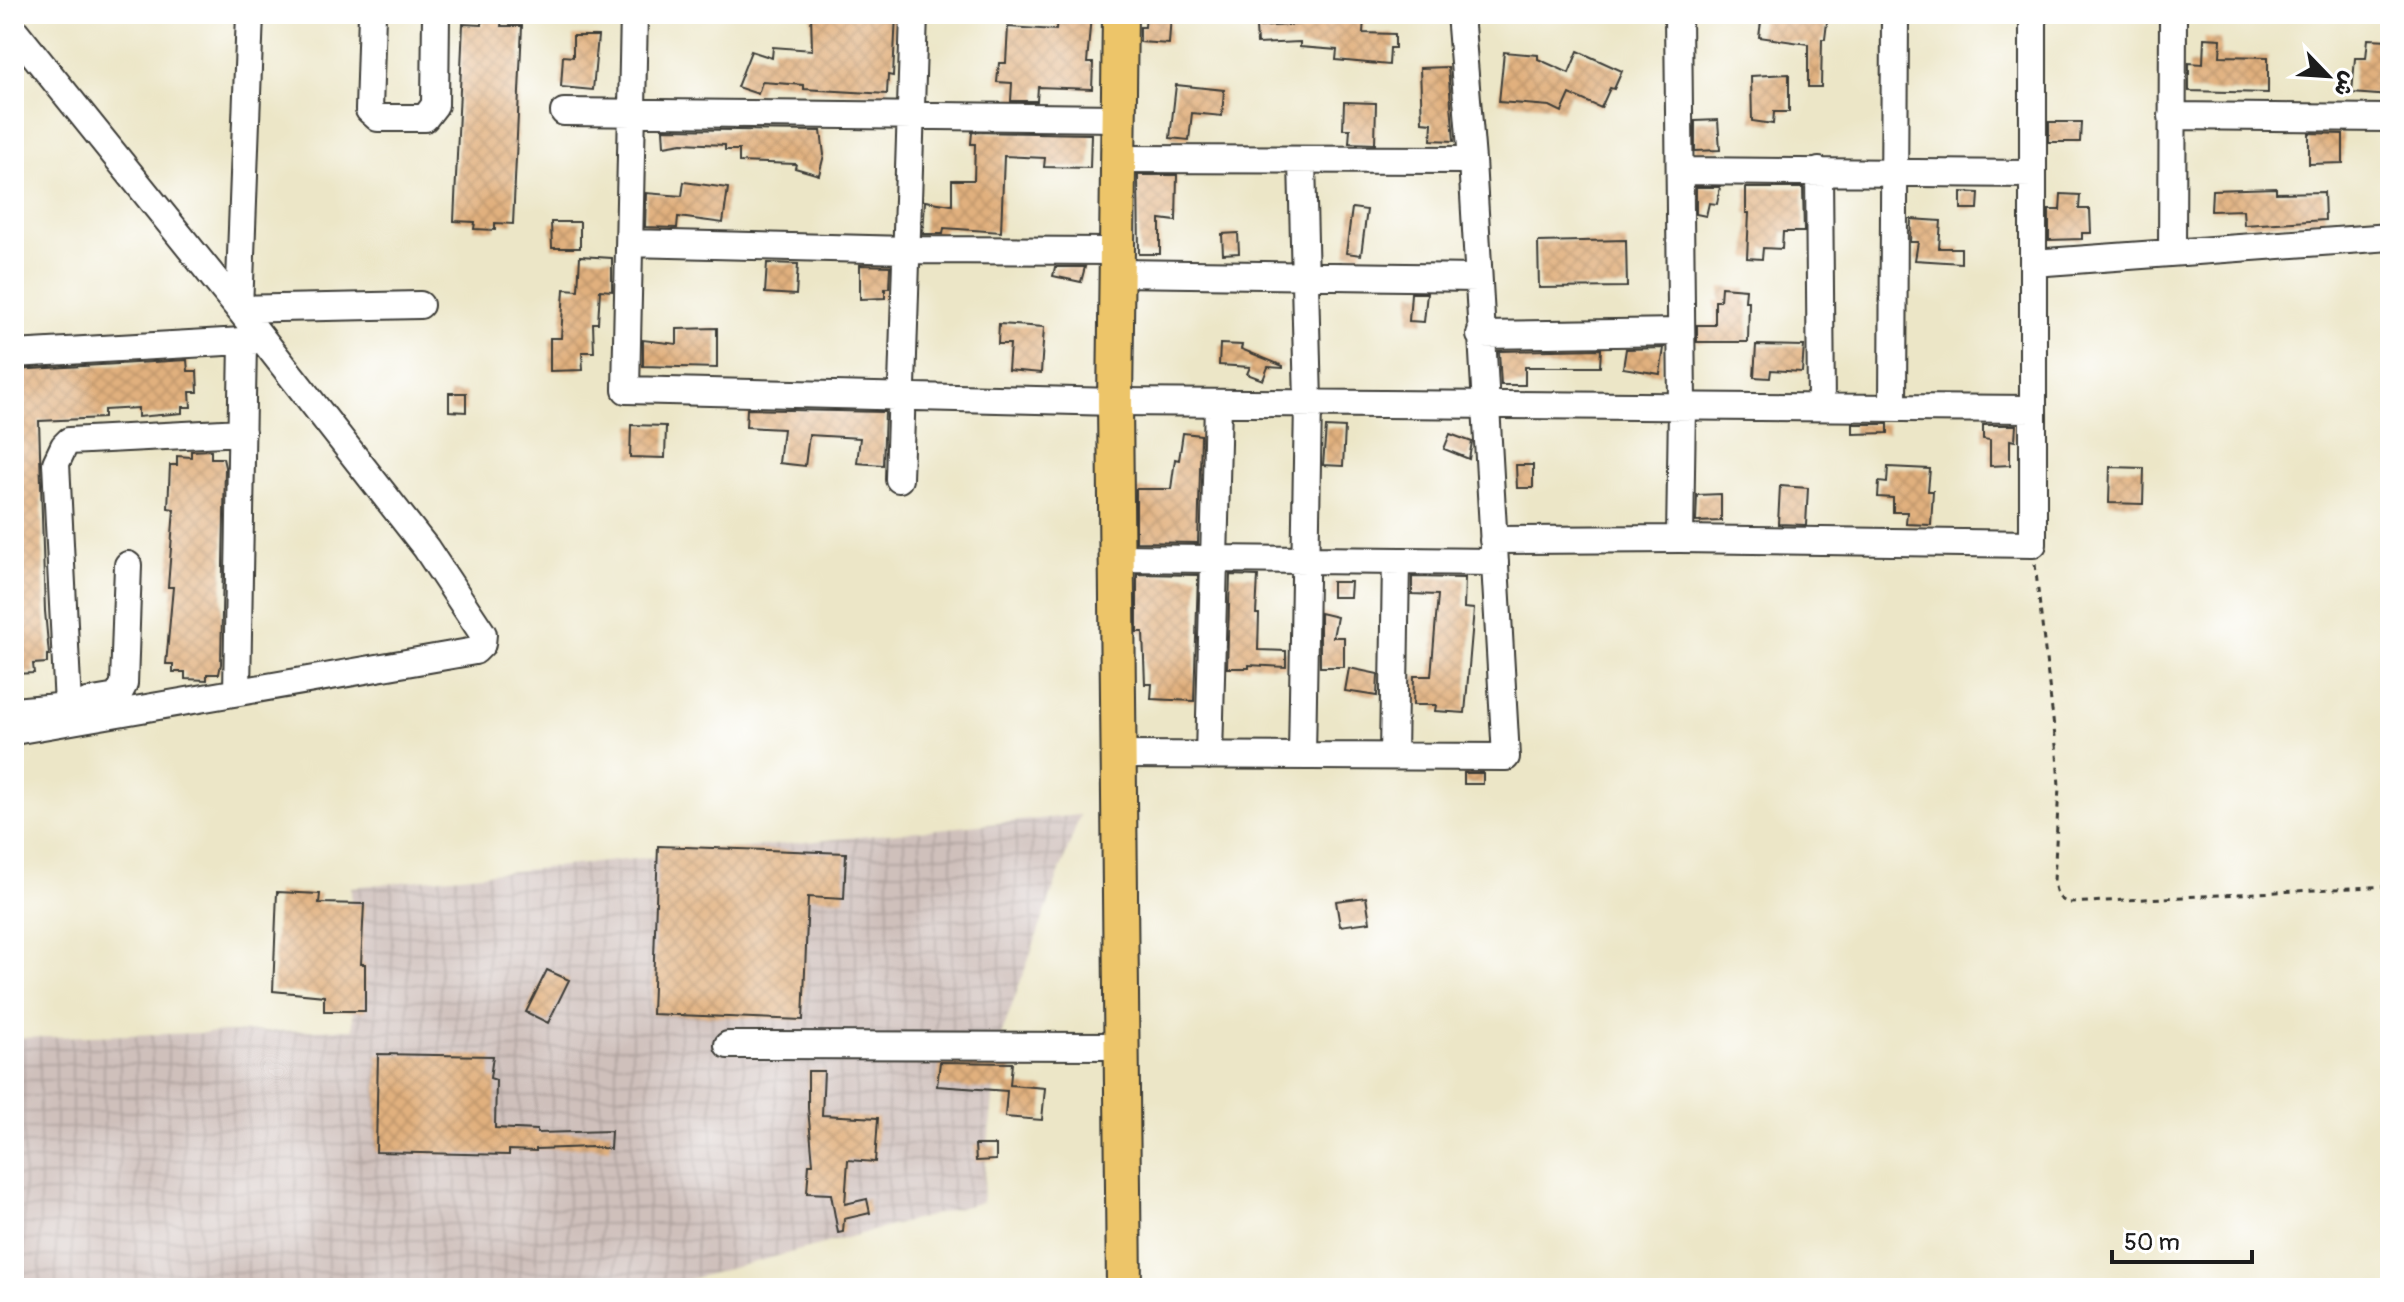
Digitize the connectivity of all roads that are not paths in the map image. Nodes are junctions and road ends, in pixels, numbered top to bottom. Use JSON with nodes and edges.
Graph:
{"nodes":[{"id":1,"x":250,"y":14,"type":"edge"},
{"id":2,"x":372,"y":14,"type":"edge"},
{"id":3,"x":436,"y":14,"type":"edge"},
{"id":4,"x":634,"y":14,"type":"edge"},
{"id":5,"x":914,"y":14,"type":"edge"},
{"id":6,"x":1120,"y":14,"type":"edge"},
{"id":7,"x":1460,"y":14,"type":"edge"},
{"id":8,"x":1678,"y":14,"type":"edge"},
{"id":9,"x":1895,"y":14,"type":"edge"},
{"id":10,"x":2033,"y":14,"type":"edge"},
{"id":11,"x":2173,"y":14,"type":"edge"},
{"id":12,"x":14,"y":30,"type":"edge"},
{"id":13,"x":632,"y":111,"type":"junction"},
{"id":14,"x":564,"y":112,"type":"dead end"},
{"id":15,"x":910,"y":116,"type":"junction"},
{"id":16,"x":2172,"y":116,"type":"junction"},
{"id":17,"x":1119,"y":118,"type":"junction"},
{"id":18,"x":2390,"y":118,"type":"edge"},
{"id":19,"x":1118,"y":159,"type":"junction"},
{"id":20,"x":1472,"y":160,"type":"junction"},
{"id":21,"x":1302,"y":161,"type":"junction"},
{"id":22,"x":1680,"y":171,"type":"junction"},
{"id":23,"x":1819,"y":171,"type":"junction"},
{"id":24,"x":1892,"y":171,"type":"junction"},
{"id":25,"x":2033,"y":174,"type":"junction"},
{"id":26,"x":2390,"y":237,"type":"edge"},
{"id":27,"x":630,"y":243,"type":"junction"},
{"id":28,"x":907,"y":250,"type":"junction"},
{"id":29,"x":2172,"y":252,"type":"junction"},
{"id":30,"x":1117,"y":262,"type":"junction"},
{"id":31,"x":2033,"y":263,"type":"junction"},
{"id":32,"x":1305,"y":275,"type":"junction"},
{"id":33,"x":1478,"y":278,"type":"junction"},
{"id":34,"x":420,"y":305,"type":"dead end"},
{"id":35,"x":239,"y":309,"type":"junction"},
{"id":36,"x":1681,"y":332,"type":"junction"},
{"id":37,"x":1480,"y":335,"type":"junction"},
{"id":38,"x":253,"y":340,"type":"junction"},
{"id":39,"x":14,"y":354,"type":"edge"},
{"id":40,"x":901,"y":397,"type":"junction"},
{"id":41,"x":1115,"y":402,"type":"junction"},
{"id":42,"x":1218,"y":403,"type":"junction"},
{"id":43,"x":1308,"y":403,"type":"junction"},
{"id":44,"x":1484,"y":404,"type":"junction"},
{"id":45,"x":1682,"y":406,"type":"junction"},
{"id":46,"x":1821,"y":407,"type":"junction"},
{"id":47,"x":1893,"y":408,"type":"junction"},
{"id":48,"x":2033,"y":409,"type":"junction"},
{"id":49,"x":242,"y":432,"type":"junction"},
{"id":50,"x":899,"y":479,"type":"dead end"},
{"id":51,"x":1680,"y":539,"type":"junction"},
{"id":52,"x":1494,"y":551,"type":"junction"},
{"id":53,"x":1116,"y":558,"type":"junction"},
{"id":54,"x":1213,"y":559,"type":"junction"},
{"id":55,"x":1305,"y":560,"type":"junction"},
{"id":56,"x":1396,"y":561,"type":"junction"},
{"id":57,"x":128,"y":565,"type":"dead end"},
{"id":58,"x":237,"y":692,"type":"junction"},
{"id":59,"x":68,"y":706,"type":"junction"},
{"id":60,"x":14,"y":711,"type":"edge"},
{"id":61,"x":14,"y":731,"type":"edge"},
{"id":62,"x":1118,"y":755,"type":"junction"},
{"id":63,"x":1209,"y":756,"type":"junction"},
{"id":64,"x":1302,"y":756,"type":"junction"},
{"id":65,"x":1393,"y":756,"type":"junction"},
{"id":66,"x":728,"y":1045,"type":"dead end"},
{"id":67,"x":1121,"y":1046,"type":"junction"},
{"id":68,"x":1124,"y":1288,"type":"edge"}],
"edges":[{"from":1,"to":35,"type":"street"},
{"from":2,"to":3,"type":"street"},
{"from":4,"to":13,"type":"street"},
{"from":5,"to":15,"type":"street"},
{"from":6,"to":17,"type":"main road"},
{"from":7,"to":20,"type":"street"},
{"from":8,"to":22,"type":"street"},
{"from":9,"to":24,"type":"street"},
{"from":10,"to":25,"type":"street"},
{"from":11,"to":16,"type":"street"},
{"from":12,"to":35,"type":"street"},
{"from":13,"to":14,"type":"street"},
{"from":13,"to":15,"type":"street"},
{"from":13,"to":27,"type":"street"},
{"from":15,"to":17,"type":"street"},
{"from":15,"to":28,"type":"street"},
{"from":16,"to":18,"type":"street"},
{"from":16,"to":29,"type":"street"},
{"from":17,"to":19,"type":"main road"},
{"from":19,"to":21,"type":"street"},
{"from":19,"to":30,"type":"main road"},
{"from":20,"to":21,"type":"street"},
{"from":20,"to":33,"type":"street"},
{"from":21,"to":32,"type":"street"},
{"from":22,"to":23,"type":"street"},
{"from":22,"to":36,"type":"street"},
{"from":23,"to":24,"type":"street"},
{"from":23,"to":46,"type":"street"},
{"from":24,"to":25,"type":"street"},
{"from":24,"to":47,"type":"street"},
{"from":25,"to":31,"type":"street"},
{"from":26,"to":29,"type":"street"},
{"from":27,"to":28,"type":"street"},
{"from":27,"to":40,"type":"street"},
{"from":28,"to":30,"type":"street"},
{"from":28,"to":40,"type":"street"},
{"from":29,"to":31,"type":"street"},
{"from":30,"to":32,"type":"street"},
{"from":30,"to":41,"type":"main road"},
{"from":31,"to":48,"type":"street"},
{"from":32,"to":33,"type":"street"},
{"from":32,"to":43,"type":"street"},
{"from":33,"to":37,"type":"street"},
{"from":34,"to":35,"type":"street"},
{"from":35,"to":38,"type":"street"},
{"from":36,"to":37,"type":"street"},
{"from":36,"to":45,"type":"street"},
{"from":37,"to":44,"type":"street"},
{"from":38,"to":39,"type":"street"},
{"from":38,"to":49,"type":"street"},
{"from":38,"to":58,"type":"street"},
{"from":40,"to":41,"type":"street"},
{"from":40,"to":50,"type":"street"},
{"from":41,"to":42,"type":"street"},
{"from":41,"to":53,"type":"main road"},
{"from":42,"to":43,"type":"street"},
{"from":42,"to":54,"type":"street"},
{"from":43,"to":44,"type":"street"},
{"from":43,"to":55,"type":"street"},
{"from":44,"to":45,"type":"street"},
{"from":44,"to":52,"type":"street"},
{"from":45,"to":46,"type":"street"},
{"from":45,"to":51,"type":"street"},
{"from":46,"to":47,"type":"street"},
{"from":47,"to":48,"type":"street"},
{"from":48,"to":51,"type":"street"},
{"from":49,"to":58,"type":"street"},
{"from":49,"to":59,"type":"street"},
{"from":51,"to":52,"type":"street"},
{"from":52,"to":56,"type":"street"},
{"from":52,"to":65,"type":"street"},
{"from":53,"to":54,"type":"street"},
{"from":53,"to":62,"type":"main road"},
{"from":54,"to":55,"type":"street"},
{"from":54,"to":63,"type":"street"},
{"from":55,"to":56,"type":"street"},
{"from":55,"to":64,"type":"street"},
{"from":56,"to":65,"type":"street"},
{"from":57,"to":59,"type":"street"},
{"from":58,"to":61,"type":"street"},
{"from":59,"to":60,"type":"street"},
{"from":62,"to":63,"type":"street"},
{"from":62,"to":67,"type":"main road"},
{"from":63,"to":64,"type":"street"},
{"from":64,"to":65,"type":"street"},
{"from":66,"to":67,"type":"street"},
{"from":67,"to":68,"type":"main road"}]}
